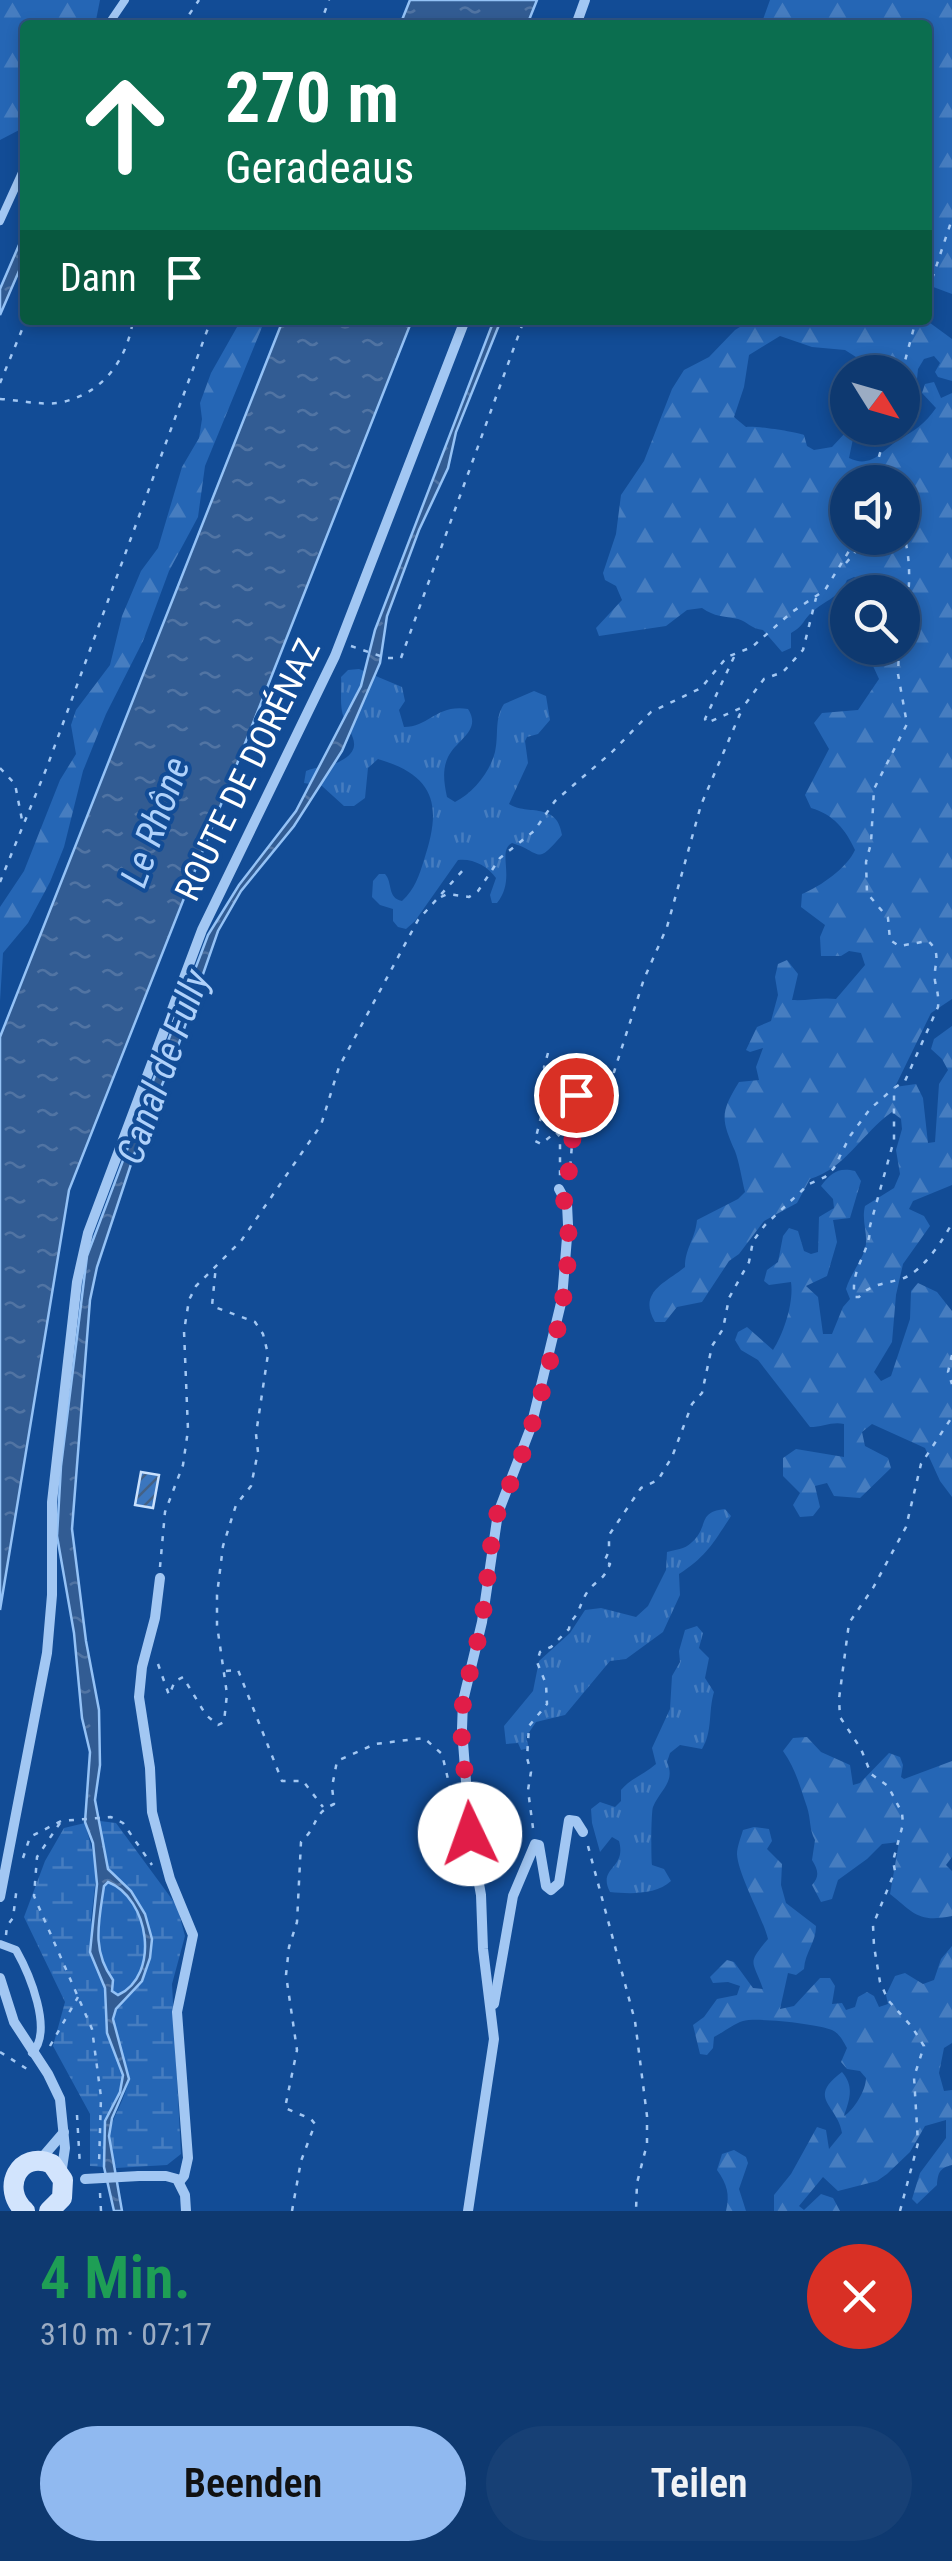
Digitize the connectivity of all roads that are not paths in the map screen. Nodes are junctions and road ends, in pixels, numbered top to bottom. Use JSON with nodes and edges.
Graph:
{"nodes":[{"id":1,"x":20,"y":177,"type":"edge"},
{"id":2,"x":0,"y":221,"type":"edge"},
{"id":3,"x":462,"y":325,"type":"edge"},
{"id":4,"x":560,"y":1189,"type":"road end"},
{"id":5,"x":160,"y":1578,"type":"road end"},
{"id":6,"x":583,"y":1832,"type":"road end"},
{"id":7,"x":0,"y":1897,"type":"edge"},
{"id":8,"x":0,"y":1944,"type":"edge"},
{"id":9,"x":0,"y":1978,"type":"edge"},
{"id":10,"x":492,"y":2018,"type":"junction"},
{"id":11,"x":38,"y":2054,"type":"junction"},
{"id":12,"x":64,"y":2131,"type":"junction"},
{"id":13,"x":20,"y":2165,"type":"edge"},
{"id":14,"x":180,"y":2182,"type":"junction"},
{"id":15,"x":5,"y":2189,"type":"edge"},
{"id":16,"x":60,"y":2195,"type":"edge"},
{"id":17,"x":25,"y":2211,"type":"edge"},
{"id":18,"x":186,"y":2211,"type":"edge"},
{"id":19,"x":468,"y":2211,"type":"edge"}],
"edges":[{"from":1,"to":2,"type":"lane"},
{"from":3,"to":7,"type":"street","name":"ROUTE DE DORÉNAZ"},
{"from":4,"to":10,"type":"street"},
{"from":5,"to":14,"type":"street"},
{"from":6,"to":10,"type":"street"},
{"from":8,"to":11,"type":"lane"},
{"from":9,"to":11,"type":"street"},
{"from":10,"to":19,"type":"street"},
{"from":11,"to":12,"type":"street"},
{"from":12,"to":13,"type":"street"},
{"from":12,"to":16,"type":"street"},
{"from":13,"to":15,"type":"main road"},
{"from":13,"to":16,"type":"main road"},
{"from":14,"to":16,"type":"street","bridge":true},
{"from":14,"to":18,"type":"street"},
{"from":15,"to":17,"type":"main road"}]}
